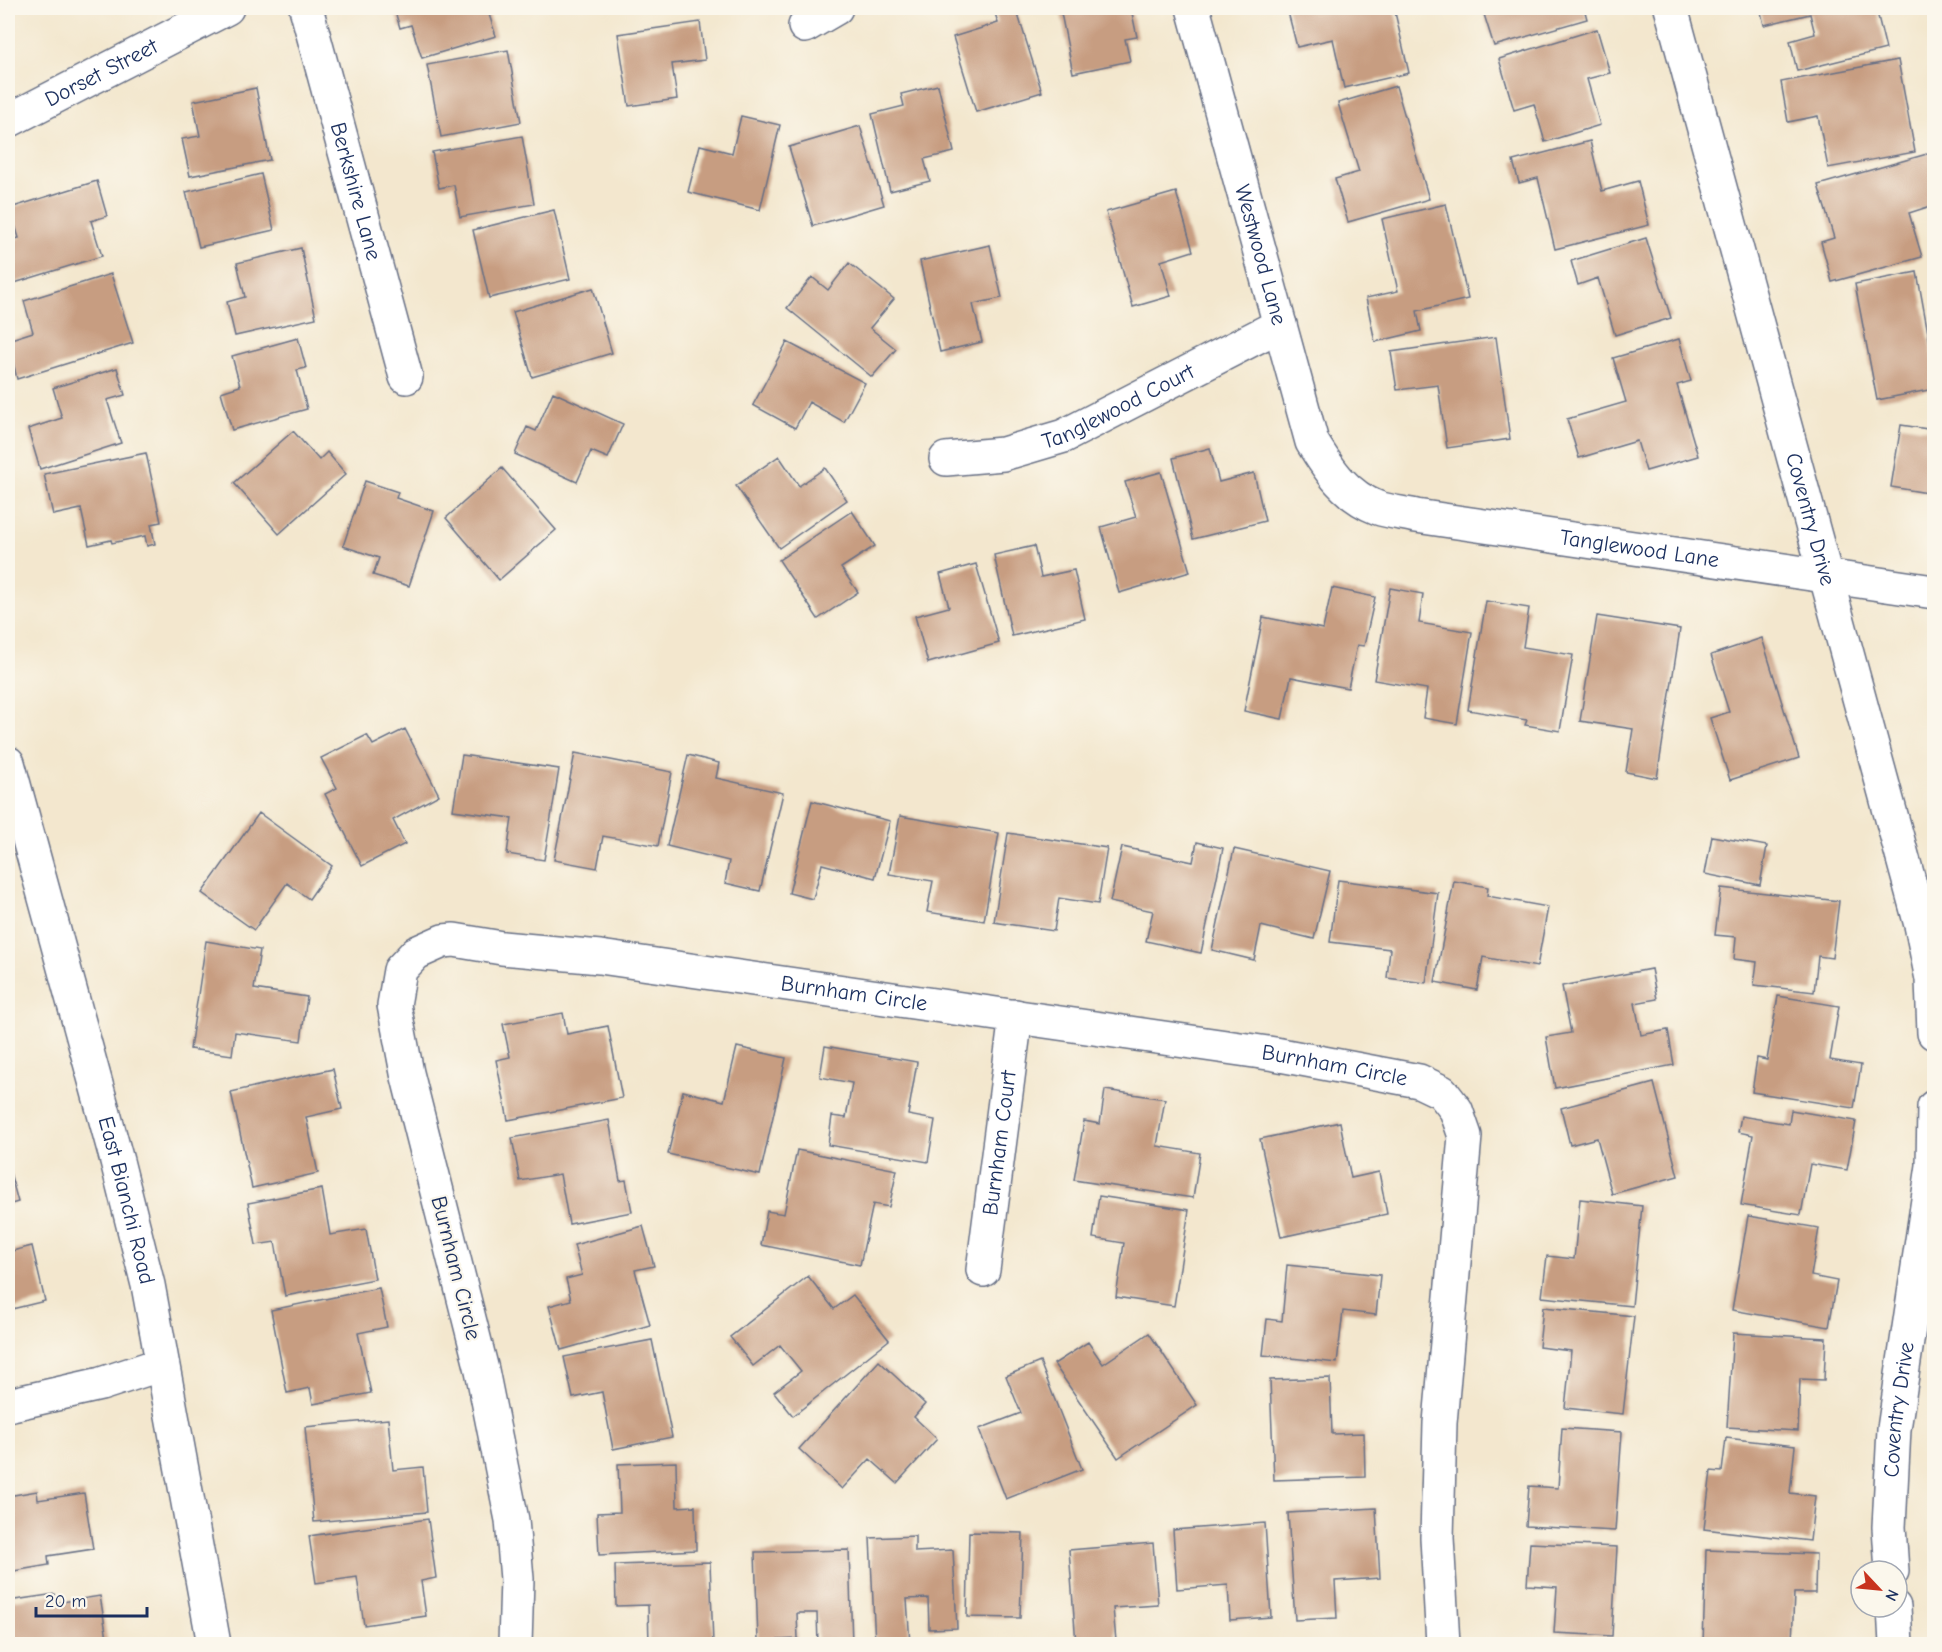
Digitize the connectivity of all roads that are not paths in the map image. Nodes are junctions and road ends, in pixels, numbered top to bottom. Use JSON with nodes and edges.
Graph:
{"nodes":[{"id":1,"x":227,"y":8,"type":"edge"},
{"id":2,"x":306,"y":8,"type":"edge"},
{"id":3,"x":836,"y":8,"type":"edge"},
{"id":4,"x":1193,"y":8,"type":"edge"},
{"id":5,"x":1671,"y":8,"type":"edge"},
{"id":6,"x":805,"y":26,"type":"dead end"},
{"id":7,"x":8,"y":121,"type":"edge"},
{"id":8,"x":1280,"y":325,"type":"junction"},
{"id":9,"x":406,"y":377,"type":"dead end"},
{"id":10,"x":946,"y":459,"type":"dead end"},
{"id":11,"x":1350,"y":492,"type":"joint"},
{"id":12,"x":1825,"y":577,"type":"junction"},
{"id":13,"x":1935,"y":592,"type":"edge"},
{"id":14,"x":8,"y":764,"type":"edge"},
{"id":15,"x":1016,"y":1016,"type":"junction"},
{"id":16,"x":1935,"y":1034,"type":"edge"},
{"id":17,"x":1935,"y":1107,"type":"edge"},
{"id":18,"x":1934,"y":1166,"type":"edge"},
{"id":19,"x":983,"y":1270,"type":"dead end"},
{"id":20,"x":162,"y":1364,"type":"junction"},
{"id":21,"x":8,"y":1405,"type":"edge"},
{"id":22,"x":1891,"y":1559,"type":"edge"},
{"id":23,"x":1895,"y":1619,"type":"edge"},
{"id":24,"x":214,"y":1644,"type":"edge"},
{"id":25,"x":515,"y":1644,"type":"edge"},
{"id":26,"x":1443,"y":1644,"type":"edge"},
{"id":27,"x":1896,"y":1644,"type":"edge"}],
"edges":[{"from":1,"to":7,"type":"street","name":"Dorset Street"},
{"from":2,"to":9,"type":"street","name":"Berkshire Lane"},
{"from":3,"to":6,"type":"street"},
{"from":4,"to":8,"type":"street","name":"Westwood Lane"},
{"from":5,"to":12,"type":"street","name":"Coventry Drive"},
{"from":8,"to":10,"type":"street","name":"Tanglewood Court"},
{"from":8,"to":11,"type":"street","name":"Westwood Lane"},
{"from":11,"to":12,"type":"street","name":"Tanglewood Lane"},
{"from":12,"to":13,"type":"street","name":"Tanglewood Lane"},
{"from":12,"to":16,"type":"street","name":"Coventry Drive"},
{"from":14,"to":20,"type":"street","name":"East Bianchi Road"},
{"from":15,"to":19,"type":"street","name":"Burnham Court"},
{"from":15,"to":25,"type":"street","name":"Burnham Circle"},
{"from":15,"to":26,"type":"street","name":"Burnham Circle"},
{"from":17,"to":18,"type":"street","name":"Coventry Drive"},
{"from":18,"to":22,"type":"street","name":"Coventry Drive"},
{"from":20,"to":21,"type":"street"},
{"from":20,"to":24,"type":"street","name":"East Bianchi Road"},
{"from":23,"to":27,"type":"street"}]}
